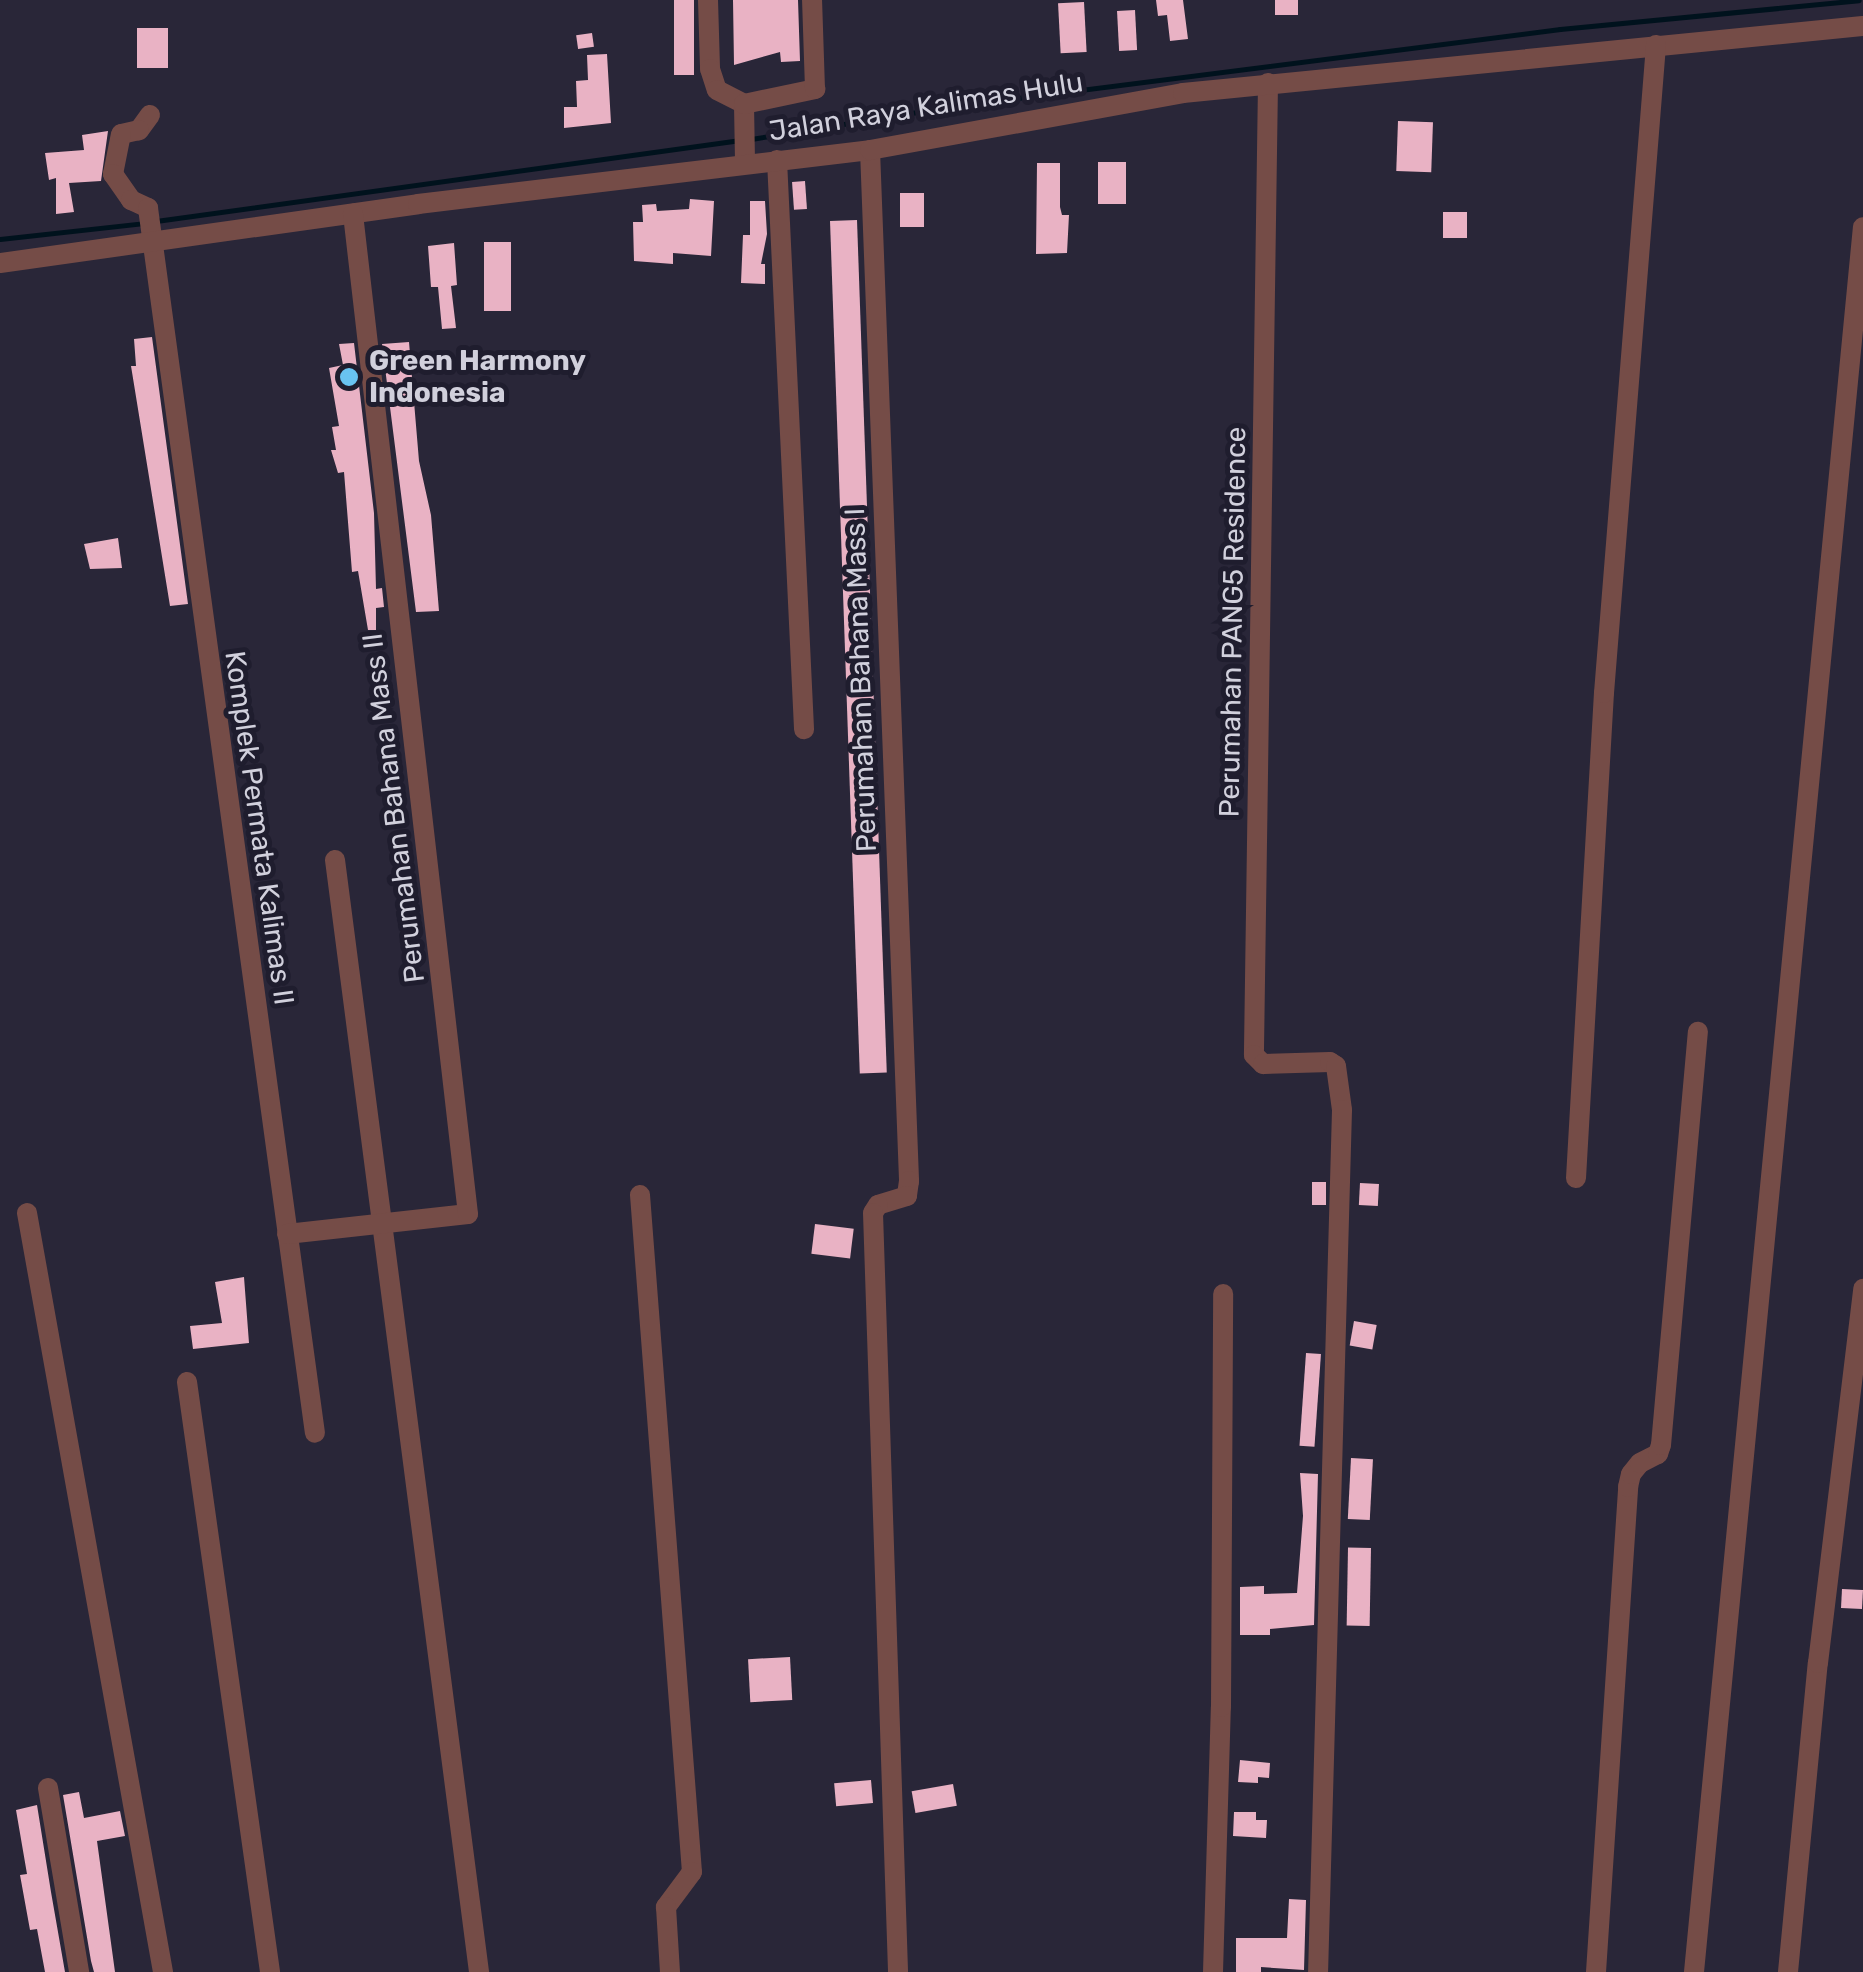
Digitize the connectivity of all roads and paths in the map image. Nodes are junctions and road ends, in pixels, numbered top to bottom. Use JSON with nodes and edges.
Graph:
{"nodes":[{"id":1,"x":708,"y":0,"type":"edge"},
{"id":2,"x":812,"y":0,"type":"edge"},
{"id":3,"x":1863,"y":26,"type":"edge"},
{"id":4,"x":1656,"y":46,"type":"junction"},
{"id":5,"x":1268,"y":82,"type":"junction"},
{"id":6,"x":744,"y":104,"type":"junction"},
{"id":7,"x":150,"y":115,"type":"dead end"},
{"id":8,"x":745,"y":148,"type":"junction"},
{"id":9,"x":870,"y":150,"type":"junction"},
{"id":10,"x":777,"y":160,"type":"junction"},
{"id":11,"x":353,"y":214,"type":"junction"},
{"id":12,"x":1863,"y":227,"type":"edge"},
{"id":13,"x":150,"y":229,"type":"junction"},
{"id":14,"x":0,"y":263,"type":"edge"},
{"id":15,"x":804,"y":729,"type":"dead end"},
{"id":16,"x":335,"y":860,"type":"dead end"},
{"id":17,"x":1698,"y":1032,"type":"dead end"},
{"id":18,"x":1576,"y":1178,"type":"dead end"},
{"id":19,"x":640,"y":1195,"type":"dead end"},
{"id":20,"x":27,"y":1213,"type":"dead end"},
{"id":21,"x":381,"y":1224,"type":"junction"},
{"id":22,"x":287,"y":1234,"type":"junction"},
{"id":23,"x":1863,"y":1288,"type":"edge"},
{"id":24,"x":1223,"y":1294,"type":"dead end"},
{"id":25,"x":187,"y":1382,"type":"dead end"},
{"id":26,"x":314,"y":1433,"type":"dead end"},
{"id":27,"x":48,"y":1788,"type":"dead end"},
{"id":28,"x":78,"y":1972,"type":"edge"},
{"id":29,"x":164,"y":1972,"type":"edge"},
{"id":30,"x":270,"y":1972,"type":"edge"},
{"id":31,"x":479,"y":1972,"type":"edge"},
{"id":32,"x":670,"y":1972,"type":"edge"},
{"id":33,"x":898,"y":1972,"type":"edge"},
{"id":34,"x":1213,"y":1972,"type":"edge"},
{"id":35,"x":1318,"y":1972,"type":"edge"},
{"id":36,"x":1596,"y":1972,"type":"edge"},
{"id":37,"x":1694,"y":1972,"type":"edge"},
{"id":38,"x":1788,"y":1972,"type":"edge"}],
"edges":[{"from":1,"to":6,"type":"street"},
{"from":2,"to":6,"type":"street"},
{"from":3,"to":4,"type":"street","name":"Jalan Raya Kalimas Hulu"},
{"from":4,"to":5,"type":"street","name":"Jalan Raya Kalimas Hulu"},
{"from":4,"to":18,"type":"street"},
{"from":5,"to":9,"type":"street","name":"Jalan Raya Kalimas Hulu"},
{"from":5,"to":35,"type":"street","name":"Perumahan PANG5 Residence"},
{"from":6,"to":8,"type":"street"},
{"from":7,"to":13,"type":"street"},
{"from":8,"to":10,"type":"street","name":"Jalan Raya Kalimas Hulu"},
{"from":8,"to":11,"type":"street","name":"Jalan Raya Kalimas Hulu"},
{"from":9,"to":10,"type":"street","name":"Jalan Raya Kalimas Hulu"},
{"from":9,"to":33,"type":"street","name":"Perumahan Bahana Mass I"},
{"from":10,"to":15,"type":"street"},
{"from":11,"to":13,"type":"street","name":"Jalan Raya Kalimas Hulu"},
{"from":11,"to":21,"type":"street","name":"Perumahan Bahana Mass II"},
{"from":12,"to":37,"type":"street"},
{"from":13,"to":14,"type":"street","name":"Jalan Raya Kalimas Hulu"},
{"from":13,"to":22,"type":"street","name":"Komplek Permata Kalimas II"},
{"from":16,"to":21,"type":"street"},
{"from":17,"to":36,"type":"street"},
{"from":19,"to":32,"type":"street"},
{"from":20,"to":29,"type":"street"},
{"from":21,"to":22,"type":"street","name":"Perumahan Bahana Mass II"},
{"from":21,"to":31,"type":"street"},
{"from":22,"to":26,"type":"street","name":"Komplek Permata Kalimas II"},
{"from":23,"to":38,"type":"street"},
{"from":24,"to":34,"type":"street"},
{"from":25,"to":30,"type":"street"},
{"from":27,"to":28,"type":"street"}]}
